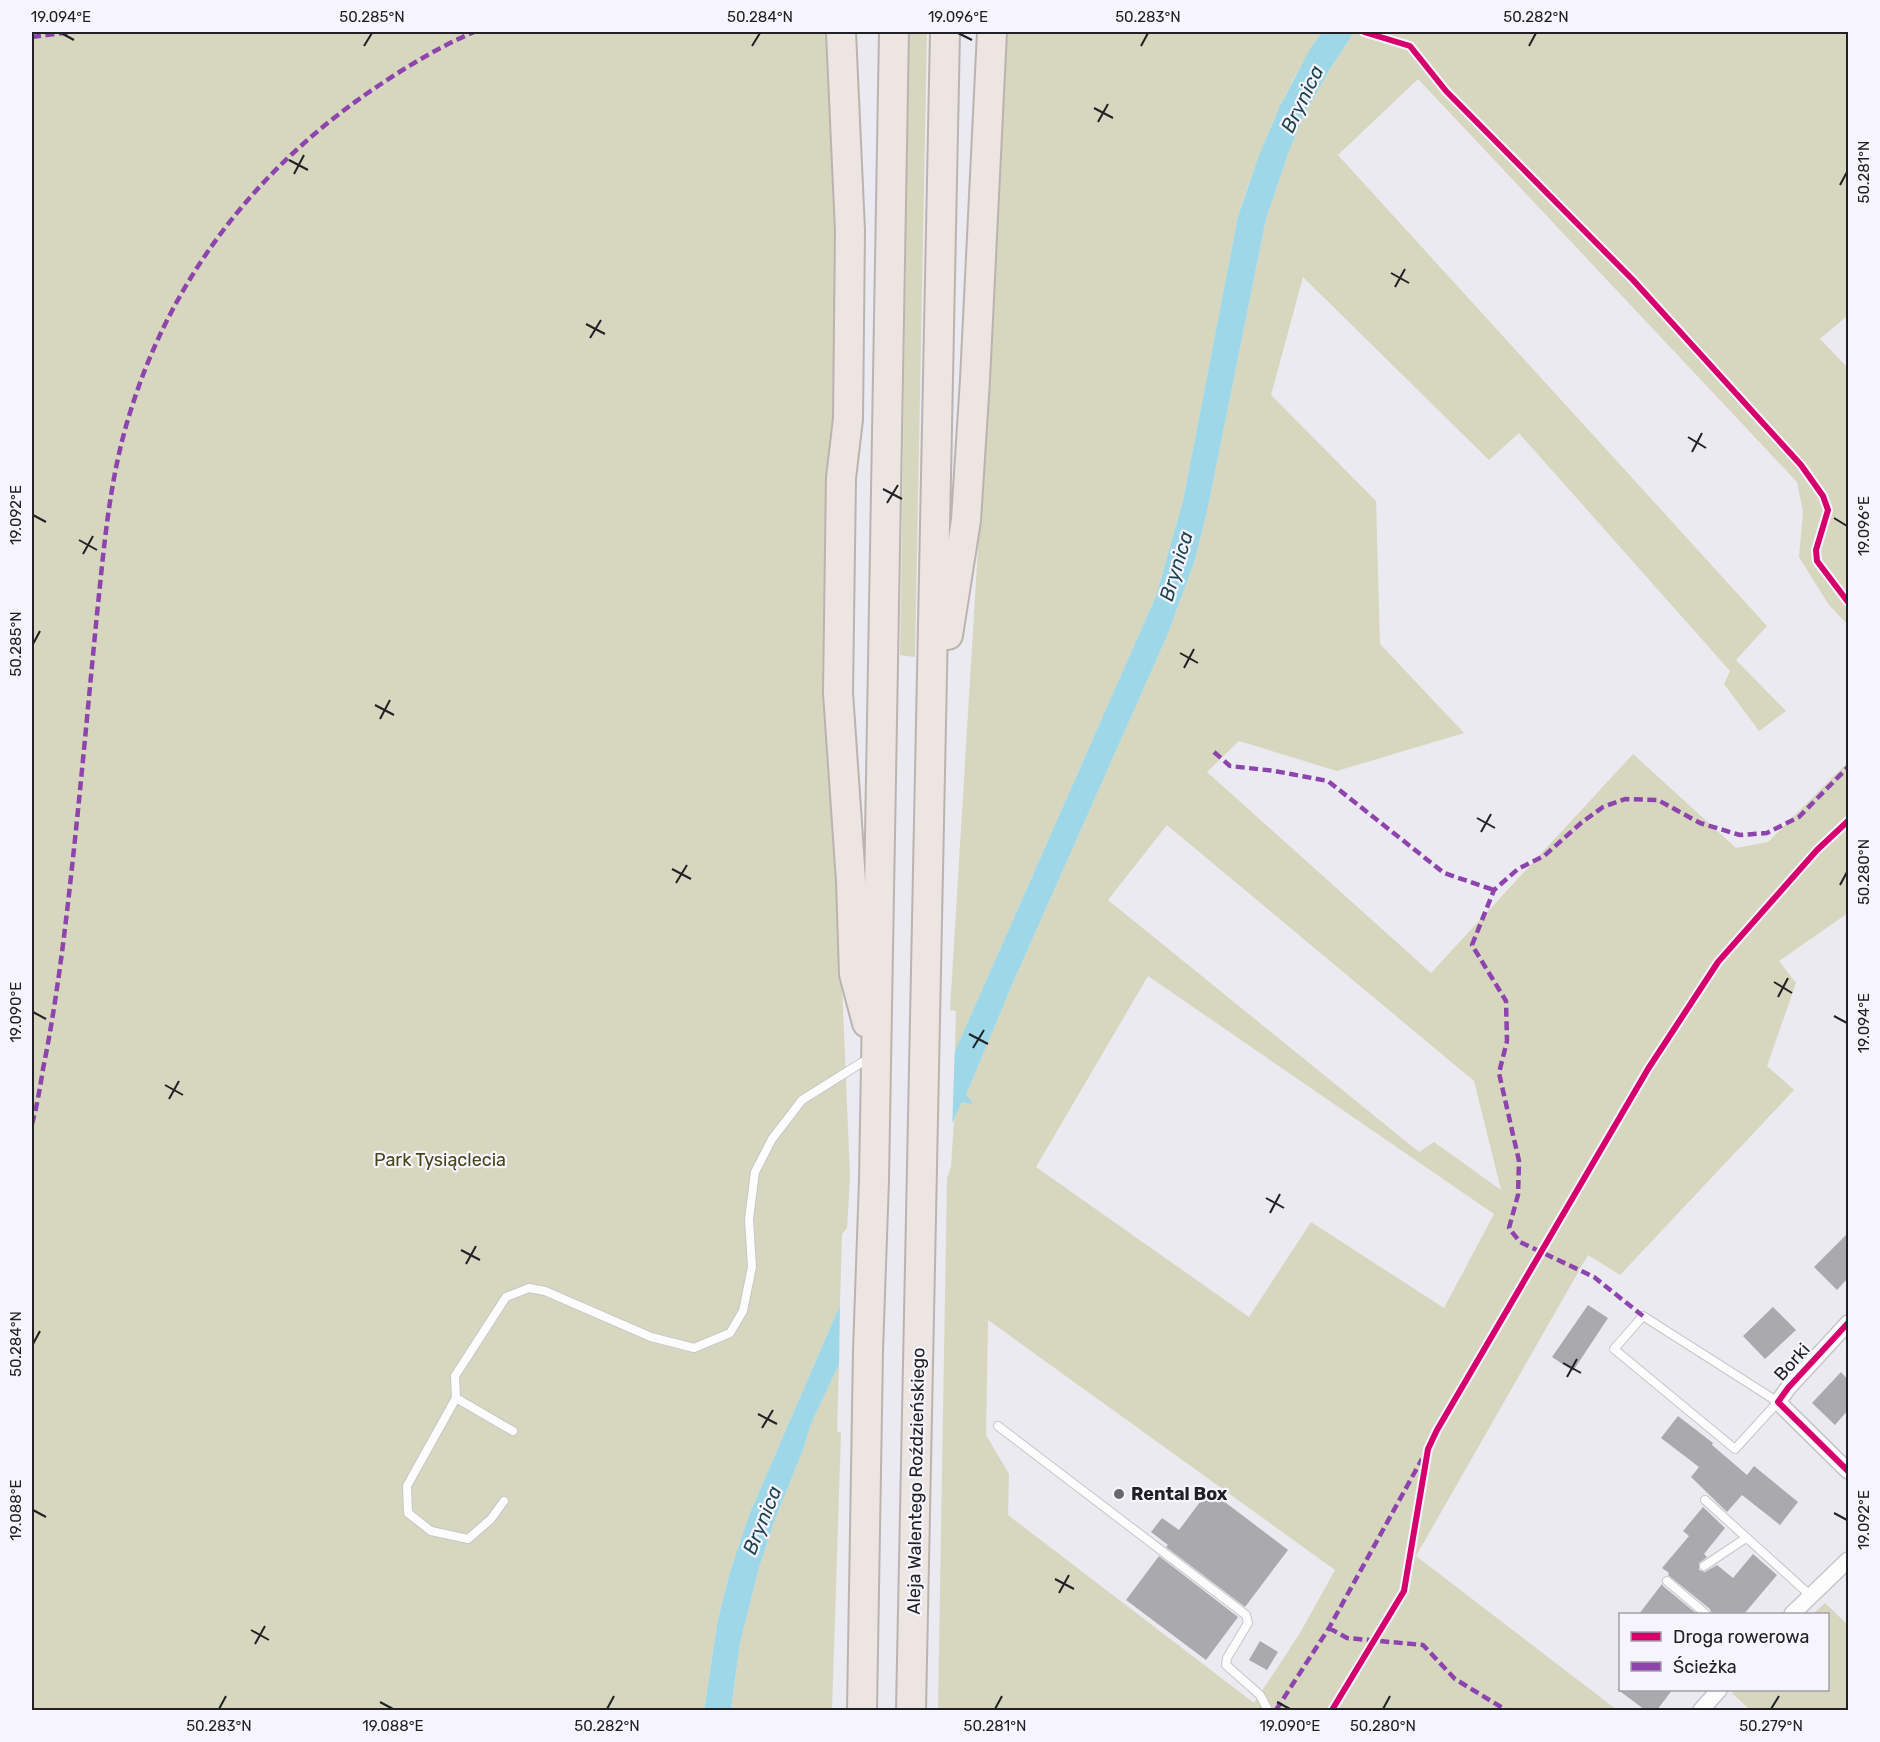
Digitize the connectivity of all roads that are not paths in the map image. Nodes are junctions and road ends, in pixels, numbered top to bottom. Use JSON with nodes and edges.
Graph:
{"nodes":[{"id":1,"x":841,"y":32,"type":"edge"},
{"id":2,"x":894,"y":32,"type":"edge"},
{"id":3,"x":945,"y":32,"type":"edge"},
{"id":4,"x":992,"y":32,"type":"edge"},
{"id":5,"x":931,"y":747,"type":"junction"},
{"id":6,"x":876,"y":1054,"type":"junction"},
{"id":7,"x":1848,"y":1323,"type":"edge"},
{"id":8,"x":456,"y":1398,"type":"junction"},
{"id":9,"x":1778,"y":1402,"type":"junction"},
{"id":10,"x":998,"y":1426,"type":"dead end"},
{"id":11,"x":513,"y":1431,"type":"dead end"},
{"id":12,"x":1848,"y":1471,"type":"edge"},
{"id":13,"x":1705,"y":1500,"type":"dead end"},
{"id":14,"x":504,"y":1501,"type":"dead end"},
{"id":15,"x":1746,"y":1538,"type":"junction"},
{"id":16,"x":1848,"y":1560,"type":"edge"},
{"id":17,"x":1704,"y":1566,"type":"dead end"},
{"id":18,"x":1666,"y":1581,"type":"dead end"},
{"id":19,"x":1812,"y":1596,"type":"junction"},
{"id":20,"x":1705,"y":1613,"type":"edge"},
{"id":21,"x":1793,"y":1613,"type":"edge"},
{"id":22,"x":1717,"y":1691,"type":"edge"},
{"id":23,"x":862,"y":1710,"type":"edge"},
{"id":24,"x":912,"y":1710,"type":"edge"},
{"id":25,"x":1268,"y":1710,"type":"edge"},
{"id":26,"x":1701,"y":1710,"type":"edge"}],
"edges":[{"from":1,"to":6,"type":"highway"},
{"from":2,"to":6,"type":"highway"},
{"from":3,"to":5,"type":"highway"},
{"from":4,"to":5,"type":"highway"},
{"from":5,"to":24,"type":"highway","name":"Aleja Walentego Roździeńskiego"},
{"from":6,"to":8,"type":"lane"},
{"from":6,"to":23,"type":"highway"},
{"from":7,"to":9,"type":"street","name":"Borki"},
{"from":8,"to":11,"type":"lane"},
{"from":8,"to":14,"type":"lane"},
{"from":9,"to":9,"type":"lane"},
{"from":9,"to":12,"type":"street","name":"Borki"},
{"from":10,"to":25,"type":"lane"},
{"from":13,"to":15,"type":"lane"},
{"from":15,"to":17,"type":"lane"},
{"from":15,"to":19,"type":"lane"},
{"from":16,"to":19,"type":"street"},
{"from":18,"to":20,"type":"lane"},
{"from":19,"to":21,"type":"street"},
{"from":22,"to":26,"type":"street"}]}
